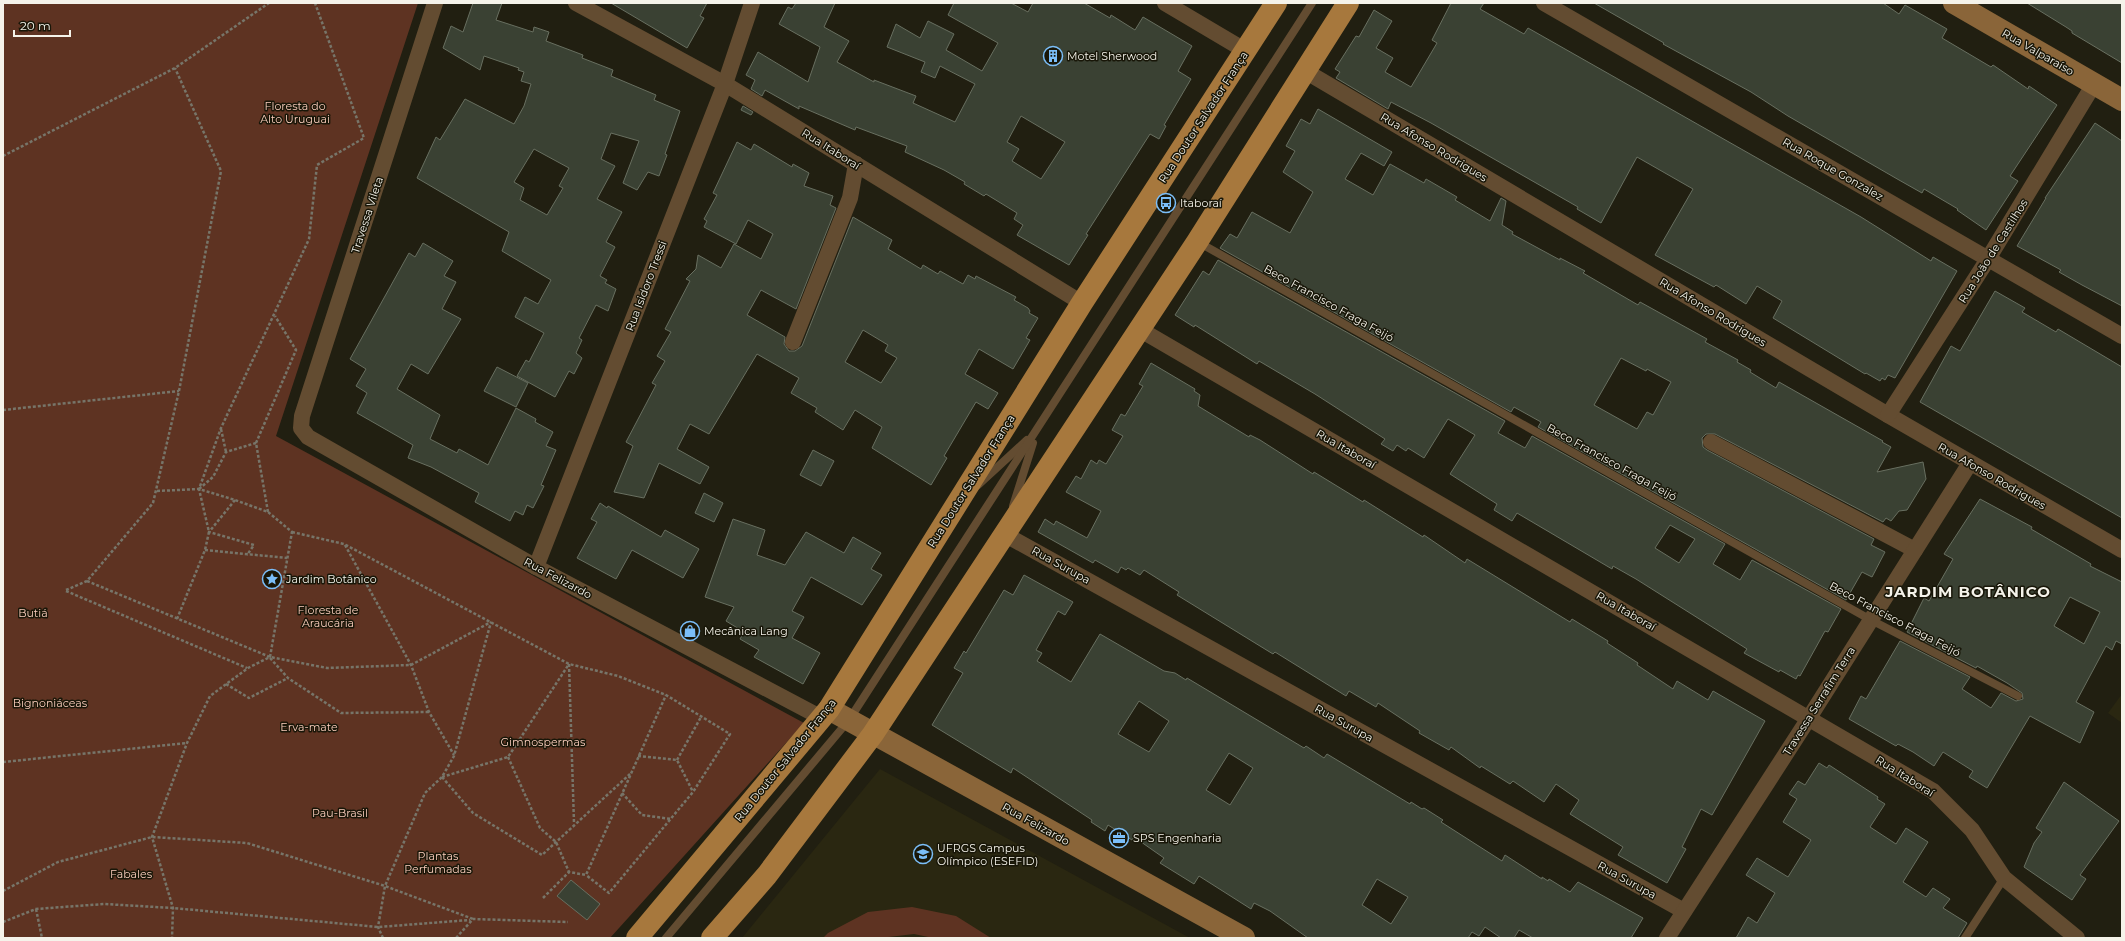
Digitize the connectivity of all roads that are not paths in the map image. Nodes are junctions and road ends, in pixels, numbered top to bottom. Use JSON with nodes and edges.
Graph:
{"nodes":[{"id":1,"x":435,"y":3,"type":"edge"},
{"id":2,"x":576,"y":3,"type":"edge"},
{"id":3,"x":752,"y":3,"type":"edge"},
{"id":4,"x":1165,"y":3,"type":"edge"},
{"id":5,"x":1276,"y":3,"type":"edge"},
{"id":6,"x":1312,"y":3,"type":"edge"},
{"id":7,"x":1348,"y":3,"type":"edge"},
{"id":8,"x":1544,"y":3,"type":"edge"},
{"id":9,"x":1954,"y":3,"type":"edge"},
{"id":10,"x":1246,"y":51,"type":"junction"},
{"id":11,"x":1305,"y":71,"type":"junction"},
{"id":12,"x":725,"y":84,"type":"junction"},
{"id":13,"x":2094,"y":84,"type":"junction"},
{"id":14,"x":2122,"y":100,"type":"edge"},
{"id":15,"x":856,"y":164,"type":"junction"},
{"id":16,"x":1197,"y":242,"type":"junction"},
{"id":17,"x":1988,"y":259,"type":"junction"},
{"id":18,"x":1082,"y":304,"type":"junction"},
{"id":19,"x":1139,"y":329,"type":"junction"},
{"id":20,"x":2122,"y":336,"type":"edge"},
{"id":21,"x":793,"y":342,"type":"dead end"},
{"id":22,"x":1888,"y":415,"type":"junction"},
{"id":23,"x":301,"y":428,"type":"joint"},
{"id":24,"x":1037,"y":432,"type":"junction"},
{"id":25,"x":1711,"y":442,"type":"dead end"},
{"id":26,"x":1970,"y":463,"type":"junction"},
{"id":27,"x":958,"y":504,"type":"junction"},
{"id":28,"x":1004,"y":534,"type":"junction"},
{"id":29,"x":1915,"y":550,"type":"junction"},
{"id":30,"x":2122,"y":550,"type":"edge"},
{"id":31,"x":536,"y":567,"type":"junction"},
{"id":32,"x":1871,"y":620,"type":"junction"},
{"id":33,"x":2018,"y":696,"type":"dead end"},
{"id":34,"x":826,"y":713,"type":"junction"},
{"id":35,"x":1809,"y":718,"type":"junction"},
{"id":36,"x":849,"y":720,"type":"junction"},
{"id":37,"x":873,"y":734,"type":"junction"},
{"id":38,"x":2004,"y":878,"type":"junction"},
{"id":39,"x":1684,"y":911,"type":"junction"},
{"id":40,"x":637,"y":938,"type":"edge"},
{"id":41,"x":666,"y":938,"type":"edge"},
{"id":42,"x":712,"y":938,"type":"edge"},
{"id":43,"x":1244,"y":938,"type":"edge"},
{"id":44,"x":1667,"y":938,"type":"edge"},
{"id":45,"x":1965,"y":938,"type":"edge"},
{"id":46,"x":2077,"y":938,"type":"edge"}],
"edges":[{"from":1,"to":23,"type":"street","name":"Travessa Vileta"},
{"from":2,"to":12,"type":"street","name":"Rua Itaboraí"},
{"from":3,"to":12,"type":"street","name":"Rua Isidoro Tressi"},
{"from":4,"to":10,"type":"street"},
{"from":5,"to":10,"type":"main road","name":"Rua Doutor Salvador França"},
{"from":6,"to":24,"type":"lane"},
{"from":7,"to":11,"type":"main road"},
{"from":8,"to":17,"type":"street","name":"Rua Roque Gonzalez"},
{"from":9,"to":13,"type":"main road","name":"Rua Valparaíso"},
{"from":10,"to":18,"type":"main road","name":"Rua Doutor Salvador França"},
{"from":11,"to":16,"type":"main road"},
{"from":11,"to":22,"type":"street","name":"Rua Afonso Rodrigues"},
{"from":12,"to":15,"type":"street","name":"Rua Itaboraí"},
{"from":12,"to":31,"type":"street","name":"Rua Isidoro Tressi"},
{"from":13,"to":14,"type":"main road","name":"Rua Valparaíso"},
{"from":13,"to":17,"type":"street","name":"Rua João de Castilhos"},
{"from":15,"to":18,"type":"street","name":"Rua Itaboraí"},
{"from":15,"to":21,"type":"street"},
{"from":16,"to":19,"type":"main road"},
{"from":16,"to":32,"type":"lane","name":"Beco Francisco Fraga Feijó"},
{"from":17,"to":20,"type":"street","name":"Rua Roque Gonzalez"},
{"from":17,"to":22,"type":"street","name":"Rua João de Castilhos"},
{"from":18,"to":27,"type":"main road","name":"Rua Doutor Salvador França"},
{"from":19,"to":28,"type":"main road"},
{"from":19,"to":35,"type":"street","name":"Rua Itaboraí"},
{"from":22,"to":26,"type":"street","name":"Rua Afonso Rodrigues"},
{"from":23,"to":31,"type":"street","name":"Rua Felizardo"},
{"from":24,"to":27,"type":"lane"},
{"from":24,"to":28,"type":"lane"},
{"from":24,"to":36,"type":"lane"},
{"from":25,"to":29,"type":"street"},
{"from":26,"to":29,"type":"street","name":"Travessa Serrafim Terra"},
{"from":26,"to":30,"type":"street","name":"Rua Afonso Rodrigues"},
{"from":27,"to":34,"type":"main road","name":"Rua Doutor Salvador França"},
{"from":28,"to":37,"type":"main road"},
{"from":28,"to":39,"type":"street","name":"Rua Surupa"},
{"from":29,"to":32,"type":"street","name":"Travessa Serrafim Terra"},
{"from":31,"to":34,"type":"street","name":"Rua Felizardo"},
{"from":32,"to":33,"type":"lane","name":"Beco Francisco Fraga Feijó"},
{"from":32,"to":35,"type":"street","name":"Travessa Serrafim Terra"},
{"from":34,"to":36,"type":"main road","name":"Rua Felizardo"},
{"from":34,"to":40,"type":"main road","name":"Rua Doutor Salvador França"},
{"from":35,"to":38,"type":"street","name":"Rua Itaboraí"},
{"from":35,"to":39,"type":"street","name":"Travessa Serrafim Terra"},
{"from":36,"to":37,"type":"main road","name":"Rua Felizardo"},
{"from":36,"to":41,"type":"lane"},
{"from":37,"to":42,"type":"main road"},
{"from":37,"to":43,"type":"main road","name":"Rua Felizardo"},
{"from":38,"to":45,"type":"lane"},
{"from":38,"to":46,"type":"street","name":"Rua Itaboraí"},
{"from":39,"to":44,"type":"street","name":"Travessa Serrafim Terra"}]}
